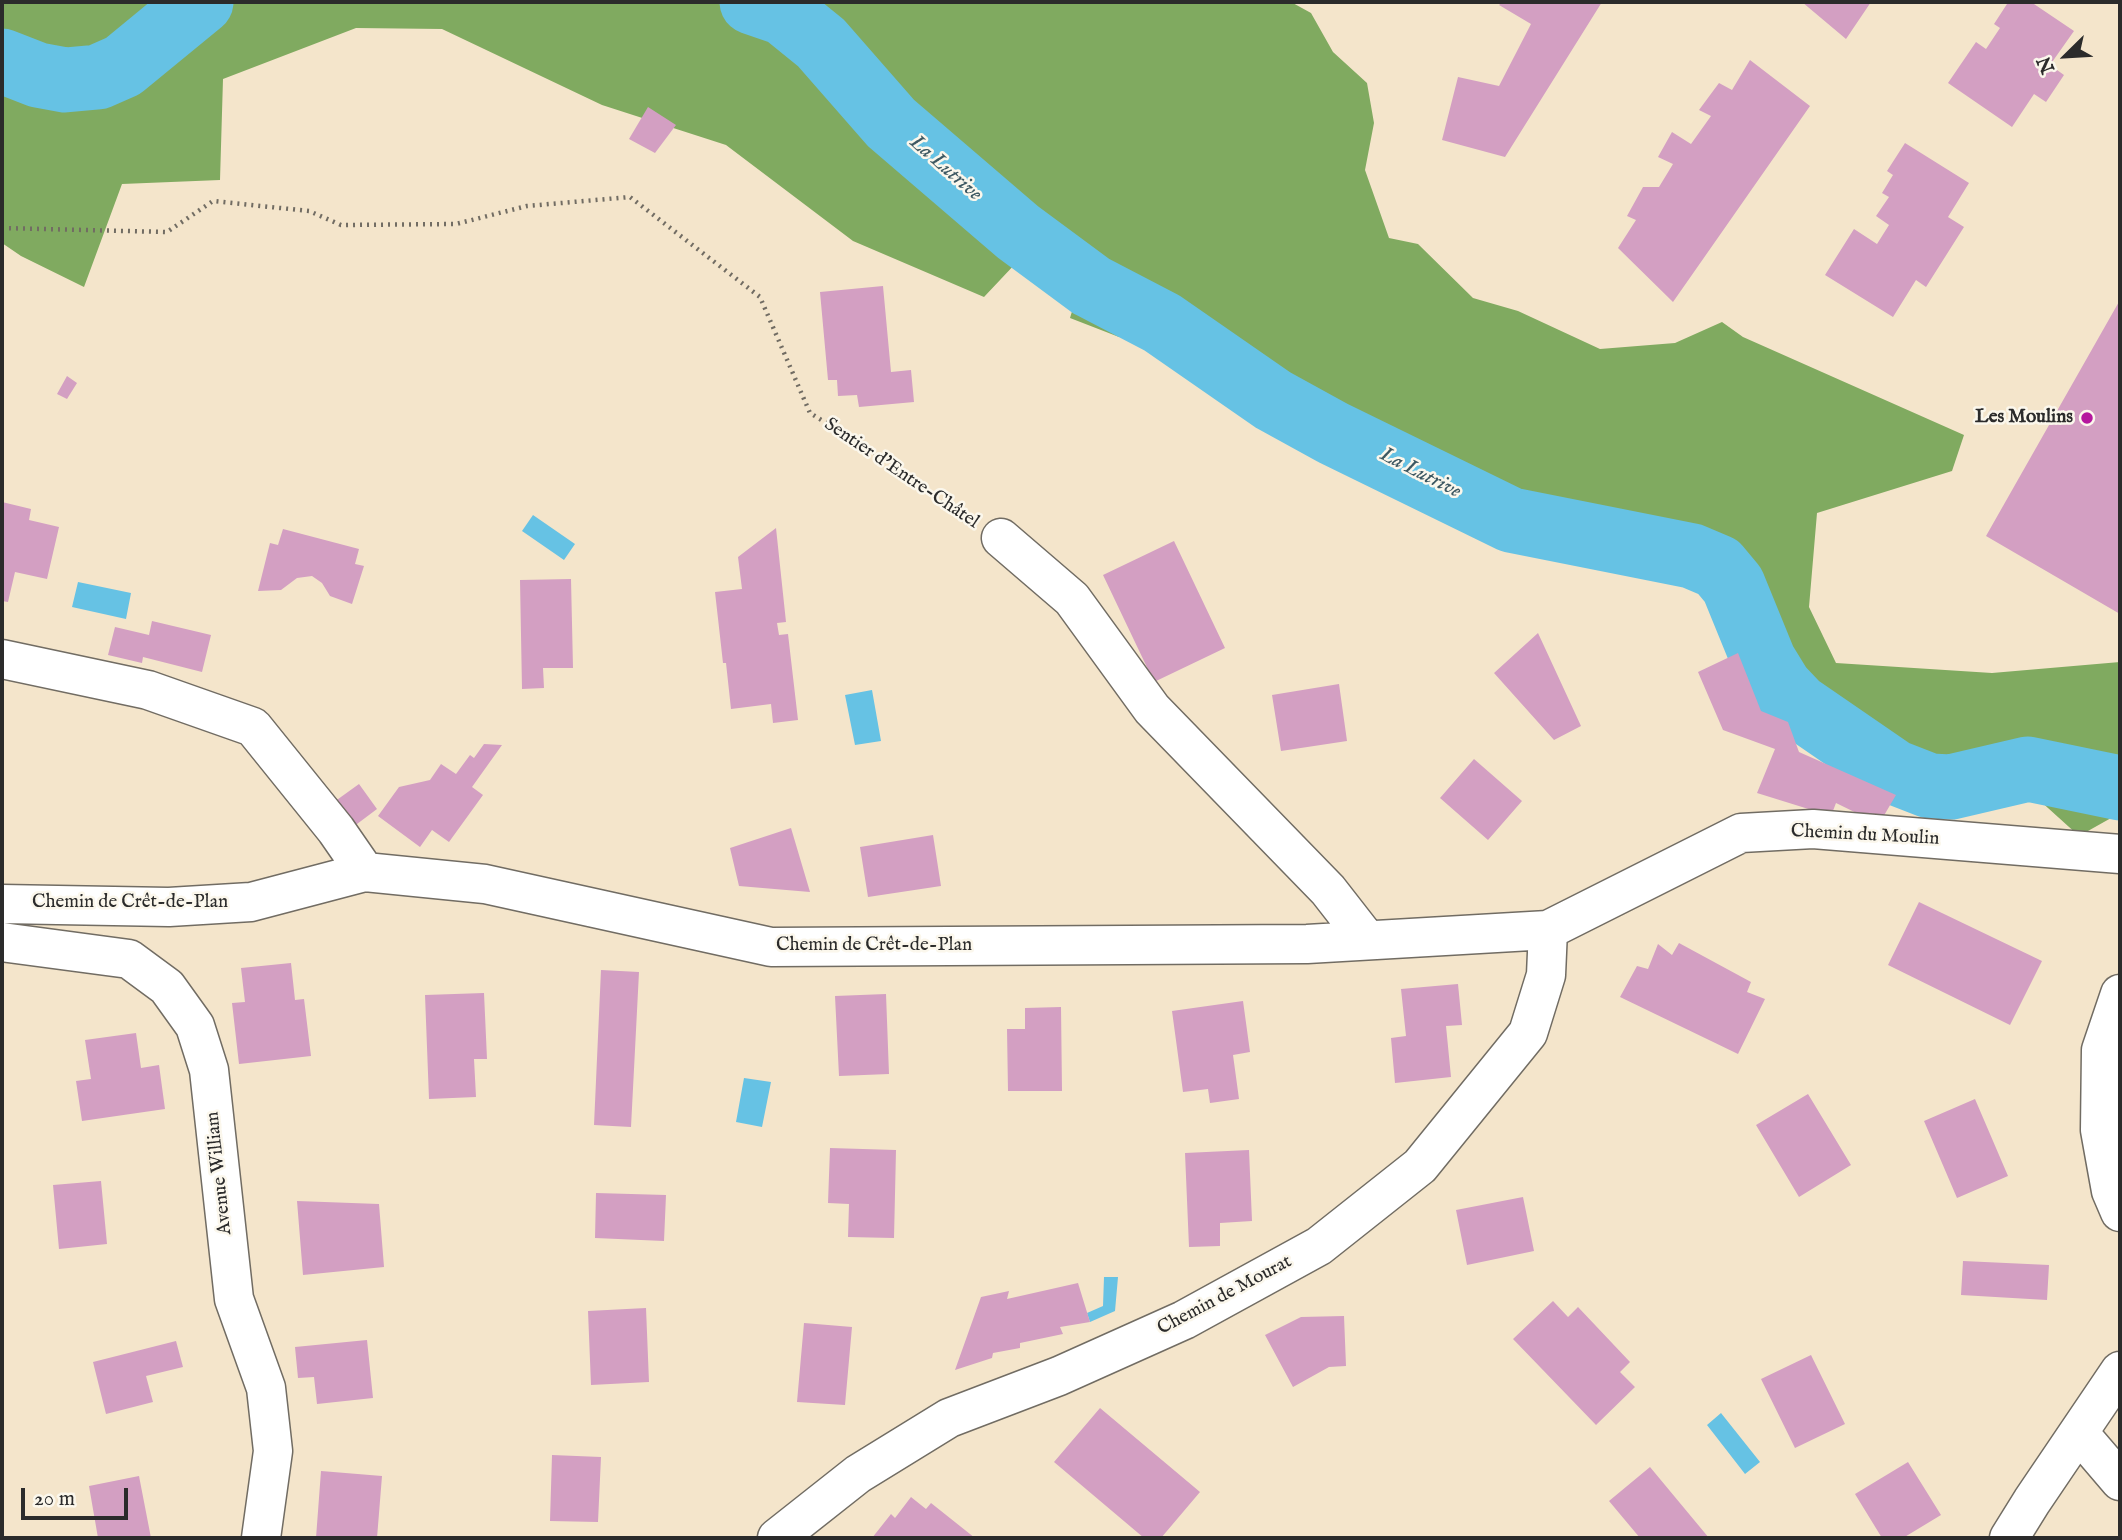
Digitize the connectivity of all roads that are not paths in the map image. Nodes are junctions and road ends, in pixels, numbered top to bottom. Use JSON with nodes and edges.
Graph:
{"nodes":[{"id":1,"x":1001,"y":538,"type":"road end"},
{"id":2,"x":2,"y":659,"type":"edge"},
{"id":3,"x":2120,"y":855,"type":"edge"},
{"id":4,"x":365,"y":872,"type":"junction"},
{"id":5,"x":2,"y":904,"type":"edge"},
{"id":6,"x":1548,"y":930,"type":"junction"},
{"id":7,"x":1367,"y":940,"type":"junction"},
{"id":8,"x":2,"y":942,"type":"edge"},
{"id":9,"x":2120,"y":994,"type":"edge"},
{"id":10,"x":2120,"y":1212,"type":"edge"},
{"id":11,"x":2120,"y":1371,"type":"edge"},
{"id":12,"x":2078,"y":1433,"type":"junction"},
{"id":13,"x":2120,"y":1480,"type":"edge"},
{"id":14,"x":261,"y":1538,"type":"edge"},
{"id":15,"x":777,"y":1538,"type":"edge"},
{"id":16,"x":2010,"y":1538,"type":"edge"}],
"edges":[{"from":1,"to":7,"type":"street","name":"Sentier d'Entre-Châtel"},
{"from":2,"to":4,"type":"street"},
{"from":3,"to":6,"type":"street","name":"Chemin du Moulin"},
{"from":4,"to":5,"type":"street","name":"Chemin de Crêt-de-Plan"},
{"from":4,"to":7,"type":"street","name":"Chemin de Crêt-de-Plan"},
{"from":6,"to":7,"type":"street","name":"Chemin de Crêt-de-Plan"},
{"from":6,"to":15,"type":"street","name":"Chemin de Mourat"},
{"from":8,"to":14,"type":"street","name":"Avenue William"},
{"from":9,"to":10,"type":"street"},
{"from":11,"to":12,"type":"street"},
{"from":12,"to":13,"type":"street"},
{"from":12,"to":16,"type":"street"}]}
